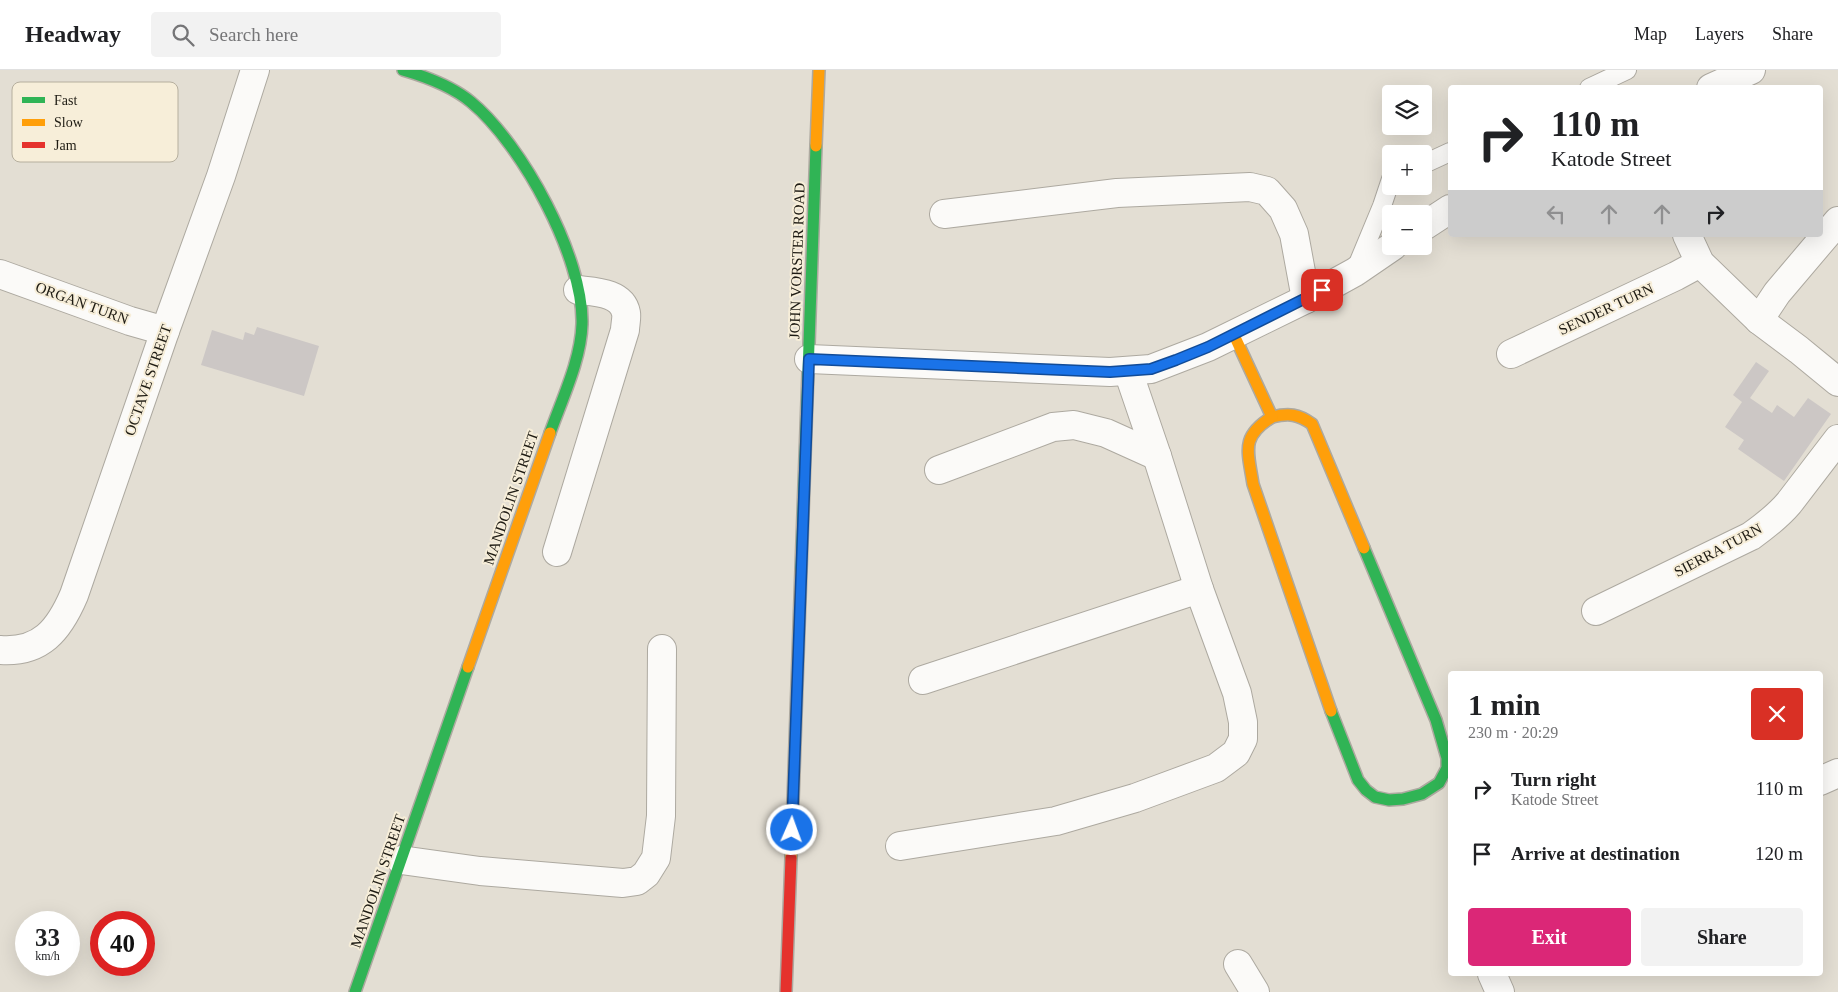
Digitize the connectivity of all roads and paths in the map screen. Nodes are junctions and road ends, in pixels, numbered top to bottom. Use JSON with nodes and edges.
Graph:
{"nodes":[{"id":1,"x":255,"y":70,"type":"edge"},
{"id":2,"x":403,"y":70,"type":"edge"},
{"id":3,"x":819,"y":70,"type":"edge"},
{"id":4,"x":1627,"y":70,"type":"edge"},
{"id":5,"x":1751,"y":70,"type":"edge"},
{"id":6,"x":1596,"y":85,"type":"edge"},
{"id":7,"x":1718,"y":85,"type":"edge"},
{"id":8,"x":1448,"y":153,"type":"edge"},
{"id":9,"x":1432,"y":160,"type":"edge"},
{"id":10,"x":1386,"y":195,"type":"edge"},
{"id":11,"x":1448,"y":210,"type":"edge"},
{"id":12,"x":944,"y":214,"type":"dead end"},
{"id":13,"x":1432,"y":221,"type":"edge"},
{"id":14,"x":1838,"y":221,"type":"edge"},
{"id":15,"x":1688,"y":237,"type":"edge"},
{"id":16,"x":1382,"y":254,"type":"edge"},
{"id":17,"x":1700,"y":263,"type":"junction"},
{"id":18,"x":1355,"y":272,"type":"junction"},
{"id":19,"x":0,"y":274,"type":"edge"},
{"id":20,"x":578,"y":290,"type":"junction"},
{"id":21,"x":1306,"y":299,"type":"junction"},
{"id":22,"x":1759,"y":320,"type":"junction"},
{"id":23,"x":165,"y":331,"type":"junction"},
{"id":24,"x":1234,"y":335,"type":"junction"},
{"id":25,"x":1511,"y":354,"type":"dead end"},
{"id":26,"x":809,"y":359,"type":"junction"},
{"id":27,"x":1128,"y":371,"type":"junction"},
{"id":28,"x":1838,"y":382,"type":"edge"},
{"id":29,"x":1272,"y":417,"type":"junction"},
{"id":30,"x":1838,"y":439,"type":"edge"},
{"id":31,"x":1157,"y":456,"type":"junction"},
{"id":32,"x":939,"y":470,"type":"dead end"},
{"id":33,"x":557,"y":552,"type":"dead end"},
{"id":34,"x":1199,"y":589,"type":"junction"},
{"id":35,"x":1596,"y":611,"type":"dead end"},
{"id":36,"x":662,"y":649,"type":"dead end"},
{"id":37,"x":0,"y":650,"type":"edge"},
{"id":38,"x":923,"y":680,"type":"dead end"},
{"id":39,"x":1838,"y":773,"type":"edge"},
{"id":40,"x":1823,"y":779,"type":"edge"},
{"id":41,"x":900,"y":846,"type":"dead end"},
{"id":42,"x":401,"y":860,"type":"junction"},
{"id":43,"x":1238,"y":964,"type":"dead end"},
{"id":44,"x":1493,"y":976,"type":"edge"},
{"id":45,"x":355,"y":992,"type":"edge"},
{"id":46,"x":786,"y":992,"type":"edge"},
{"id":47,"x":1255,"y":992,"type":"edge"},
{"id":48,"x":1500,"y":992,"type":"edge"}],
"edges":[{"from":1,"to":23,"type":"street","name":"OCTAVE STREET"},
{"from":2,"to":20,"type":"street","name":"MANDOLIN STREET"},
{"from":3,"to":26,"type":"street","name":"JOHN VORSTER ROAD"},
{"from":4,"to":6,"type":"lane"},
{"from":5,"to":7,"type":"street"},
{"from":8,"to":9,"type":"lane"},
{"from":10,"to":18,"type":"lane"},
{"from":11,"to":13,"type":"street"},
{"from":12,"to":21,"type":"street"},
{"from":14,"to":22,"type":"street"},
{"from":15,"to":17,"type":"street"},
{"from":16,"to":18,"type":"street"},
{"from":17,"to":22,"type":"street"},
{"from":17,"to":25,"type":"street","name":"SENDER TURN"},
{"from":18,"to":21,"type":"street"},
{"from":19,"to":23,"type":"street","name":"ORGAN TURN"},
{"from":20,"to":33,"type":"street"},
{"from":20,"to":42,"type":"street","name":"MANDOLIN STREET"},
{"from":21,"to":24,"type":"street"},
{"from":22,"to":28,"type":"street"},
{"from":23,"to":37,"type":"street","name":"OCTAVE STREET"},
{"from":24,"to":27,"type":"street"},
{"from":24,"to":29,"type":"street"},
{"from":26,"to":27,"type":"street"},
{"from":26,"to":46,"type":"street","name":"JOHN VORSTER ROAD"},
{"from":27,"to":31,"type":"street"},
{"from":29,"to":29,"type":"street"},
{"from":30,"to":35,"type":"street","name":"SIERRA TURN"},
{"from":31,"to":32,"type":"street"},
{"from":31,"to":34,"type":"street"},
{"from":34,"to":38,"type":"street"},
{"from":34,"to":41,"type":"street"},
{"from":36,"to":42,"type":"street"},
{"from":39,"to":40,"type":"street"},
{"from":42,"to":45,"type":"street","name":"MANDOLIN STREET"},
{"from":43,"to":47,"type":"street"},
{"from":44,"to":48,"type":"street"}]}
